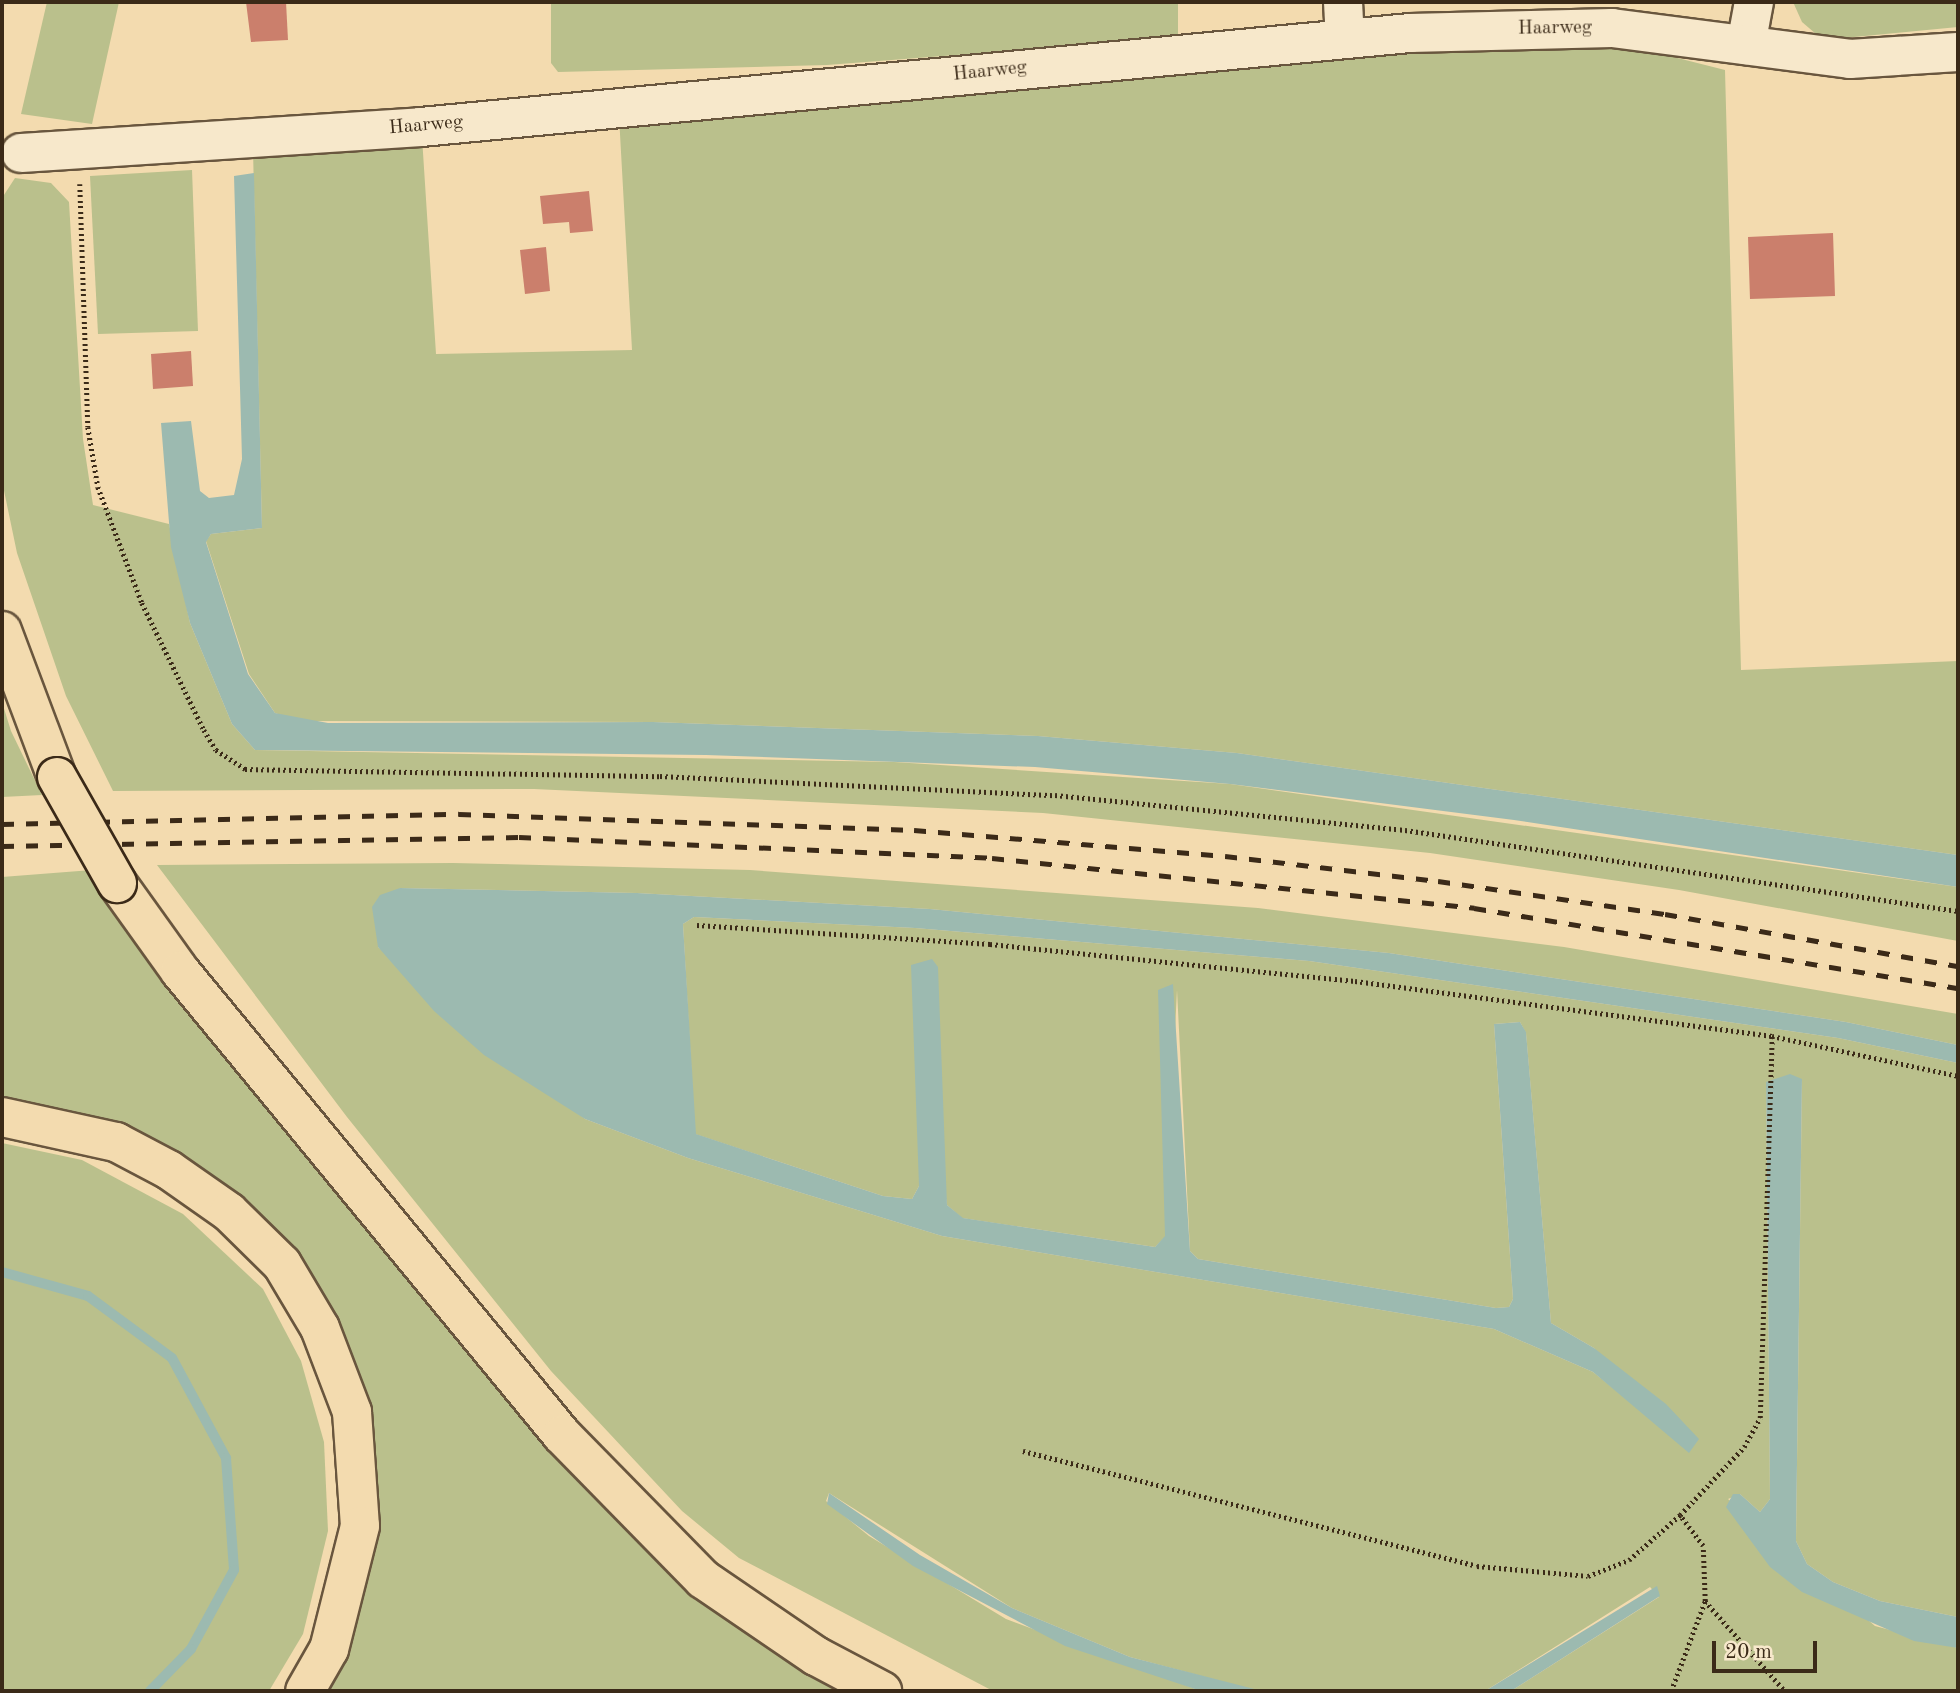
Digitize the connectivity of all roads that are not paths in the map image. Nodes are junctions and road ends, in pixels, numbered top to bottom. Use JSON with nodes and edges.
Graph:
{"nodes":[{"id":1,"x":1754,"y":2,"type":"edge"},
{"id":2,"x":1410,"y":17,"type":"edge"},
{"id":3,"x":1344,"y":19,"type":"edge"},
{"id":4,"x":1746,"y":45,"type":"junction"},
{"id":5,"x":1958,"y":52,"type":"edge"},
{"id":6,"x":21,"y":153,"type":"dead end"},
{"id":7,"x":2,"y":631,"type":"edge"},
{"id":8,"x":2,"y":1116,"type":"edge"},
{"id":9,"x":305,"y":1691,"type":"edge"},
{"id":10,"x":882,"y":1691,"type":"edge"}],
"edges":[{"from":1,"to":4,"type":"street"},
{"from":2,"to":3,"type":"street","name":"Haarweg"},
{"from":2,"to":4,"type":"street","name":"Haarweg"},
{"from":3,"to":6,"type":"street","name":"Haarweg"},
{"from":4,"to":5,"type":"street","name":"Haarweg"},
{"from":7,"to":10,"type":"highway","bridge":true},
{"from":8,"to":9,"type":"highway"}]}
